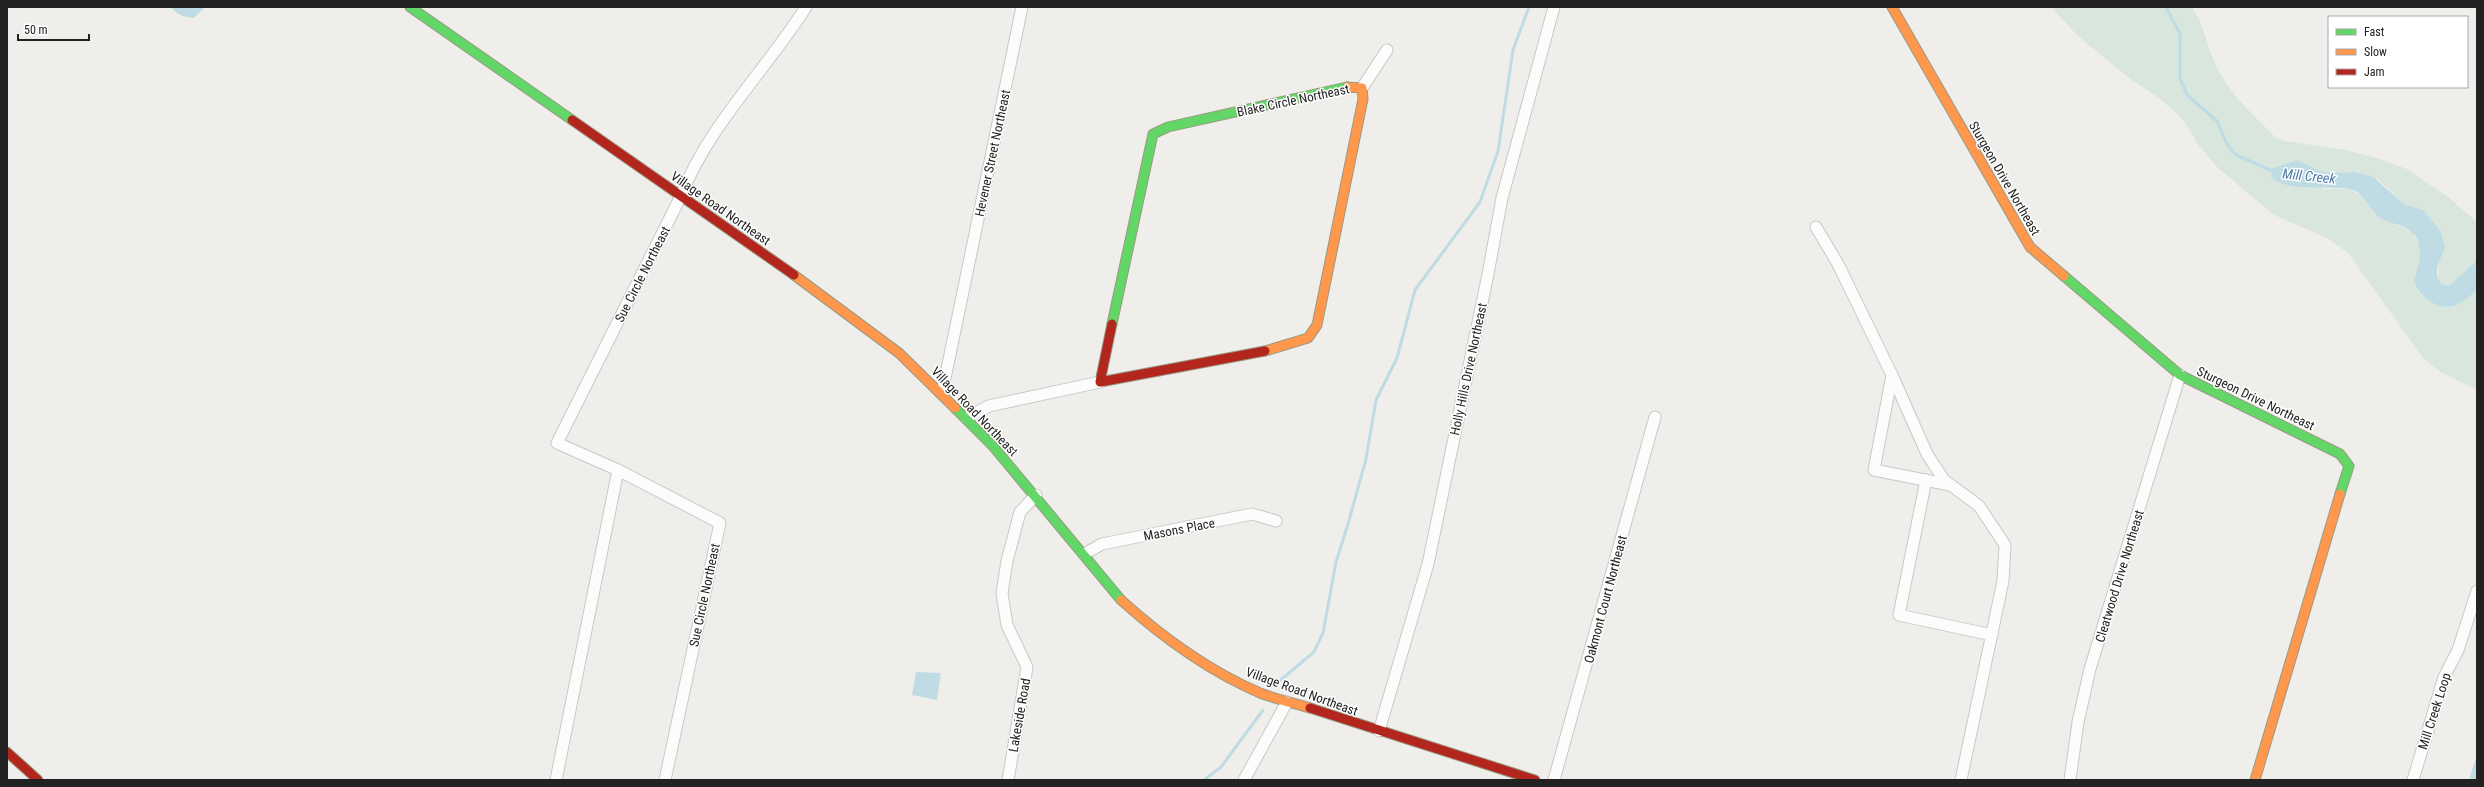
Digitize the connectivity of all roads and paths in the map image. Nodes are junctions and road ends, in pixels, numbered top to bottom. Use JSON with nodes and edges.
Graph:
{"nodes":[{"id":1,"x":410,"y":7,"type":"edge"},
{"id":2,"x":806,"y":7,"type":"edge"},
{"id":3,"x":1022,"y":7,"type":"edge"},
{"id":4,"x":1554,"y":7,"type":"edge"},
{"id":5,"x":1892,"y":7,"type":"edge"},
{"id":6,"x":1387,"y":50,"type":"dead end"},
{"id":7,"x":1362,"y":88,"type":"junction"},
{"id":8,"x":681,"y":196,"type":"junction"},
{"id":9,"x":1816,"y":227,"type":"dead end"},
{"id":10,"x":1892,"y":375,"type":"junction"},
{"id":11,"x":2180,"y":375,"type":"junction"},
{"id":12,"x":1100,"y":382,"type":"junction"},
{"id":13,"x":942,"y":393,"type":"junction"},
{"id":14,"x":1655,"y":417,"type":"dead end"},
{"id":15,"x":966,"y":418,"type":"junction"},
{"id":16,"x":618,"y":470,"type":"junction"},
{"id":17,"x":1926,"y":480,"type":"junction"},
{"id":18,"x":1950,"y":485,"type":"junction"},
{"id":19,"x":1036,"y":495,"type":"junction"},
{"id":20,"x":1276,"y":521,"type":"dead end"},
{"id":21,"x":1084,"y":554,"type":"junction"},
{"id":22,"x":2476,"y":597,"type":"edge"},
{"id":23,"x":1992,"y":635,"type":"junction"},
{"id":24,"x":1287,"y":702,"type":"junction"},
{"id":25,"x":1379,"y":731,"type":"junction"},
{"id":26,"x":7,"y":752,"type":"edge"},
{"id":27,"x":38,"y":780,"type":"edge"},
{"id":28,"x":556,"y":780,"type":"edge"},
{"id":29,"x":665,"y":780,"type":"edge"},
{"id":30,"x":1008,"y":780,"type":"edge"},
{"id":31,"x":1244,"y":780,"type":"edge"},
{"id":32,"x":1535,"y":780,"type":"edge"},
{"id":33,"x":1554,"y":780,"type":"edge"},
{"id":34,"x":1961,"y":780,"type":"edge"},
{"id":35,"x":2070,"y":780,"type":"edge"},
{"id":36,"x":2255,"y":780,"type":"edge"},
{"id":37,"x":2413,"y":780,"type":"edge"}],
"edges":[{"from":1,"to":8,"type":"main road","name":"Village Road Northeast"},
{"from":2,"to":8,"type":"street"},
{"from":3,"to":13,"type":"street","name":"Hevener Street Northeast"},
{"from":4,"to":25,"type":"street","name":"Holly Hills Drive Northeast"},
{"from":5,"to":11,"type":"main road","name":"Sturgeon Drive Northeast"},
{"from":6,"to":7,"type":"street"},
{"from":7,"to":12,"type":"main road","name":"Blake Circle Northeast"},
{"from":7,"to":12,"type":"main road","name":"Blake Circle Northeast"},
{"from":8,"to":13,"type":"main road","name":"Village Road Northeast"},
{"from":8,"to":16,"type":"street","name":"Sue Circle Northeast"},
{"from":9,"to":10,"type":"street"},
{"from":10,"to":17,"type":"street"},
{"from":10,"to":18,"type":"street"},
{"from":11,"to":35,"type":"street","name":"Cleatwood Drive Northeast"},
{"from":11,"to":36,"type":"main road","name":"Sturgeon Drive Northeast"},
{"from":12,"to":15,"type":"street","name":"Blake Circle Northeast"},
{"from":13,"to":15,"type":"main road","name":"Village Road Northeast"},
{"from":14,"to":33,"type":"street","name":"Oakmont Court Northeast"},
{"from":15,"to":19,"type":"main road","name":"Village Road Northeast"},
{"from":16,"to":28,"type":"street"},
{"from":16,"to":29,"type":"street","name":"Sue Circle Northeast"},
{"from":17,"to":18,"type":"street"},
{"from":17,"to":23,"type":"street"},
{"from":18,"to":23,"type":"street"},
{"from":19,"to":21,"type":"main road","name":"Village Road Northeast"},
{"from":19,"to":30,"type":"street","name":"Lakeside Road"},
{"from":20,"to":21,"type":"street","name":"Masons Place"},
{"from":21,"to":24,"type":"main road","name":"Village Road Northeast"},
{"from":22,"to":37,"type":"street","name":"Mill Creek Loop"},
{"from":23,"to":34,"type":"street"},
{"from":24,"to":25,"type":"main road","name":"Village Road Northeast"},
{"from":24,"to":31,"type":"street"},
{"from":25,"to":32,"type":"main road","name":"Village Road Northeast"},
{"from":26,"to":27,"type":"main road"}]}
